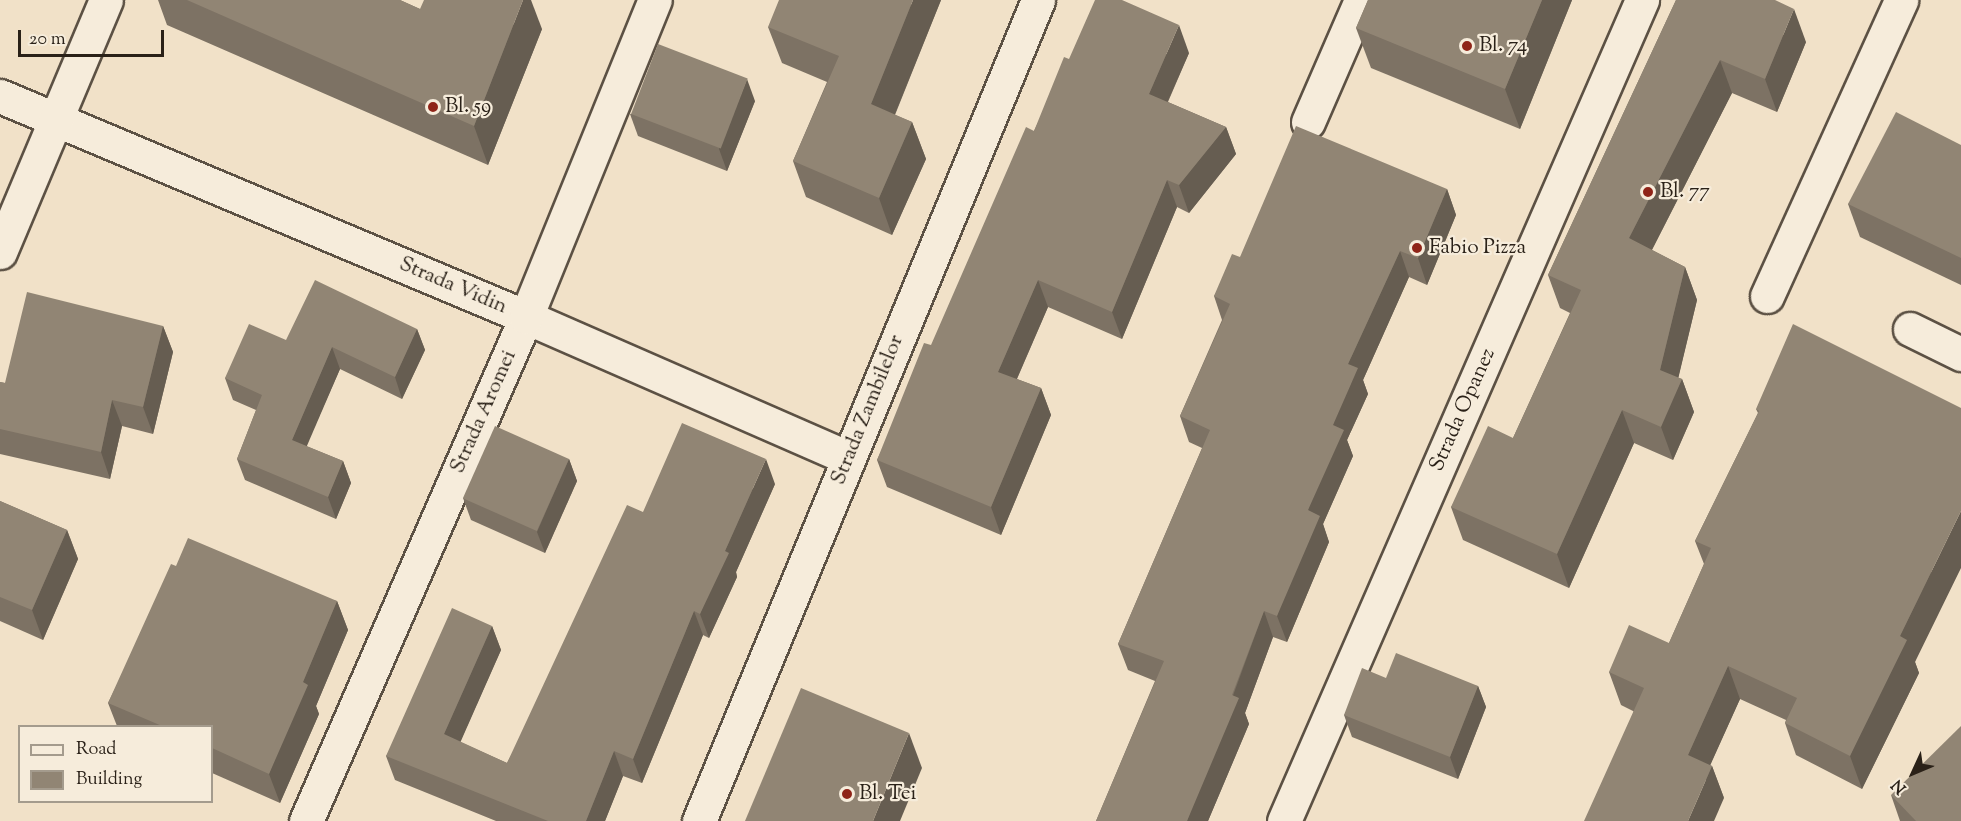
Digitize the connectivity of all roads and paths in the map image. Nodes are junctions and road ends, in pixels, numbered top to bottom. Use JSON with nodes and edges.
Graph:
{"nodes":[{"id":1,"x":106,"y":0,"type":"edge"},
{"id":2,"x":655,"y":0,"type":"edge"},
{"id":3,"x":1038,"y":0,"type":"edge"},
{"id":4,"x":1360,"y":0,"type":"edge"},
{"id":5,"x":1642,"y":0,"type":"edge"},
{"id":6,"x":1900,"y":0,"type":"edge"},
{"id":7,"x":0,"y":96,"type":"edge"},
{"id":8,"x":56,"y":120,"type":"junction"},
{"id":9,"x":1308,"y":122,"type":"dead end"},
{"id":10,"x":0,"y":252,"type":"edge"},
{"id":11,"x":1767,"y":296,"type":"dead end"},
{"id":12,"x":526,"y":317,"type":"junction"},
{"id":13,"x":1910,"y":329,"type":"dead end"},
{"id":14,"x":1961,"y":354,"type":"edge"},
{"id":15,"x":848,"y":458,"type":"junction"},
{"id":16,"x":306,"y":821,"type":"edge"},
{"id":17,"x":699,"y":821,"type":"edge"},
{"id":18,"x":1284,"y":821,"type":"edge"}],
"edges":[{"from":1,"to":8,"type":"street"},
{"from":2,"to":12,"type":"street","name":"Strada Aromei"},
{"from":3,"to":15,"type":"street","name":"Strada Zambilelor"},
{"from":4,"to":9,"type":"street"},
{"from":5,"to":18,"type":"street","name":"Strada Opanez"},
{"from":6,"to":11,"type":"street"},
{"from":7,"to":8,"type":"street","name":"Strada Vidin"},
{"from":8,"to":10,"type":"street"},
{"from":8,"to":12,"type":"street","name":"Strada Vidin"},
{"from":12,"to":15,"type":"street","name":"Strada Vidin"},
{"from":12,"to":16,"type":"street","name":"Strada Aromei"},
{"from":13,"to":14,"type":"street"},
{"from":15,"to":17,"type":"street","name":"Strada Zambilelor"}]}
